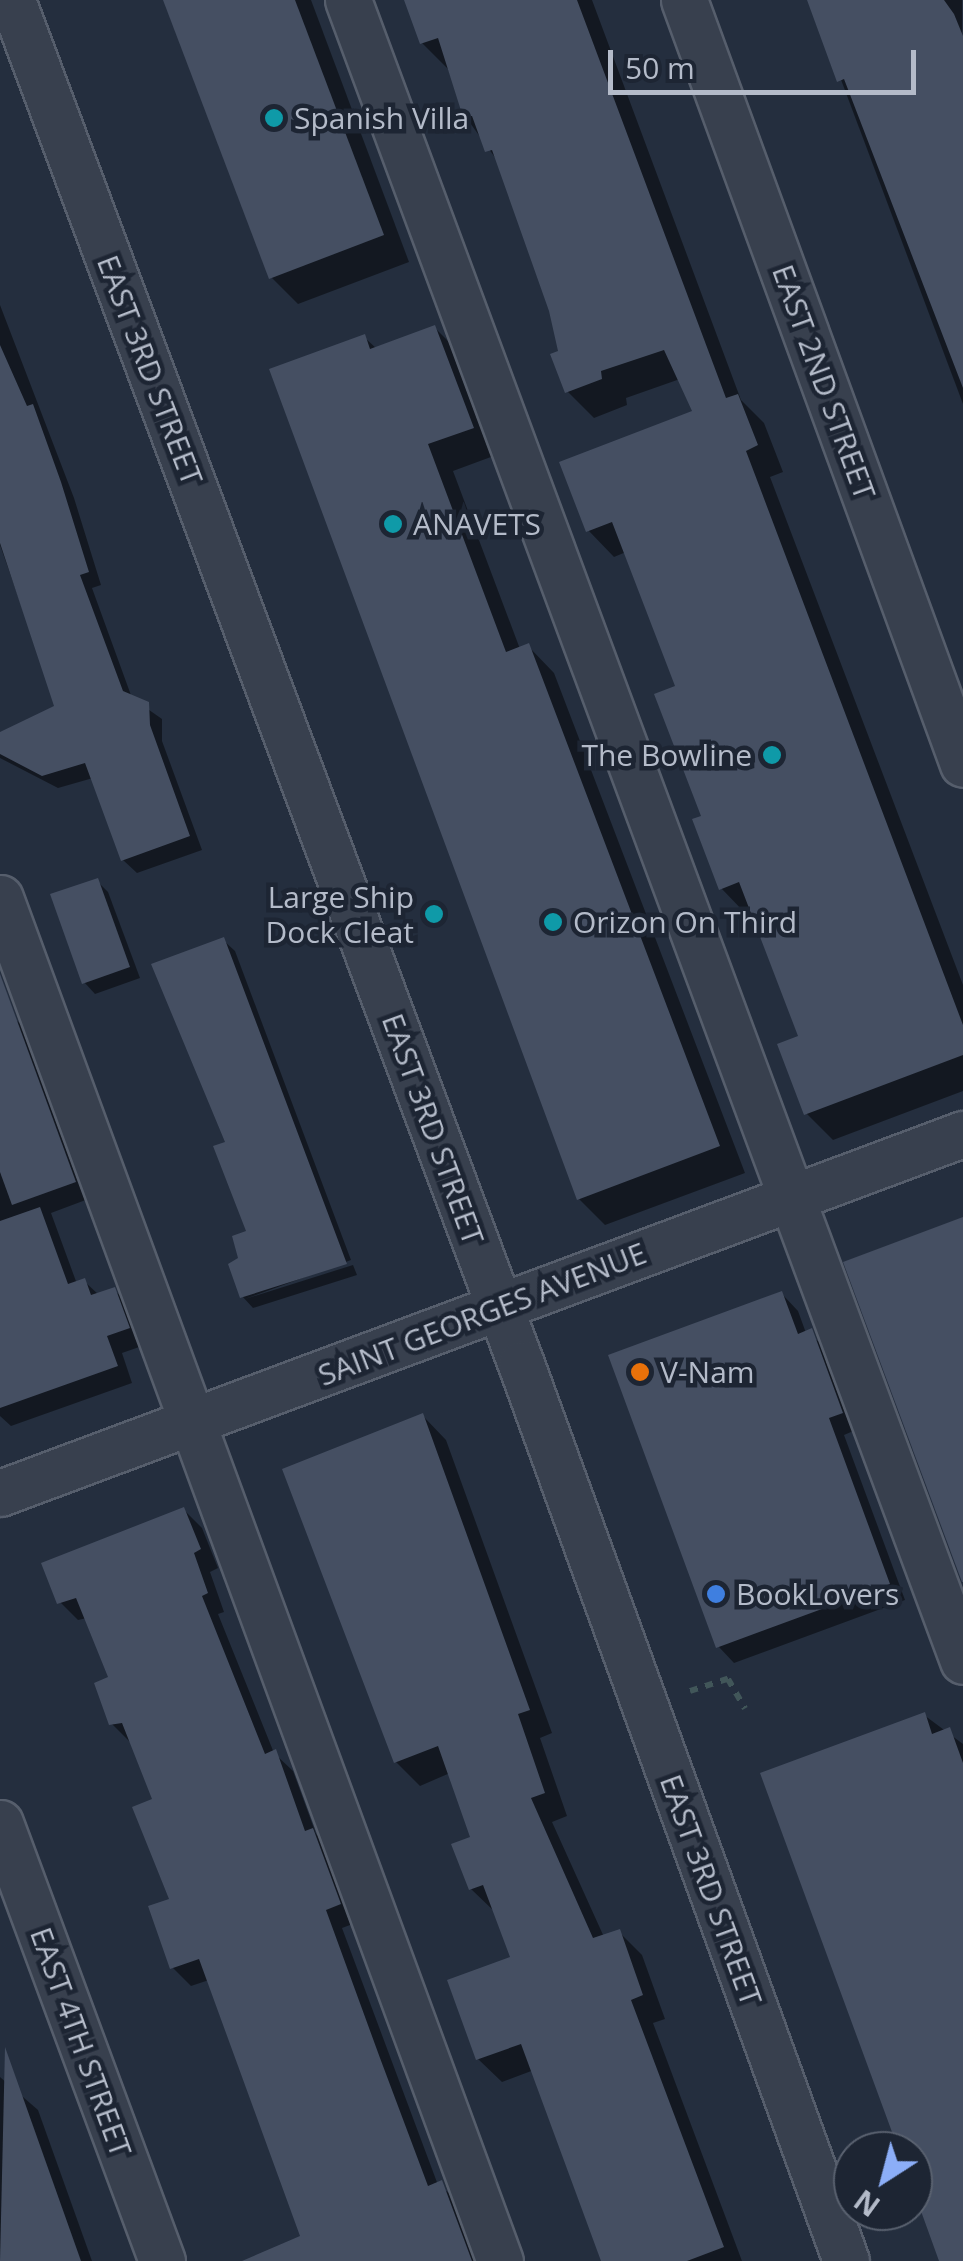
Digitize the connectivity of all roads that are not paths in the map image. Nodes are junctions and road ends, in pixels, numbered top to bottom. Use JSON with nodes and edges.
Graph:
{"nodes":[{"id":1,"x":12,"y":0,"type":"edge"},
{"id":2,"x":348,"y":0,"type":"edge"},
{"id":3,"x":684,"y":0,"type":"edge"},
{"id":4,"x":963,"y":764,"type":"edge"},
{"id":5,"x":0,"y":898,"type":"edge"},
{"id":6,"x":963,"y":1134,"type":"edge"},
{"id":7,"x":790,"y":1198,"type":"junction"},
{"id":8,"x":501,"y":1309,"type":"junction"},
{"id":9,"x":191,"y":1423,"type":"junction"},
{"id":10,"x":0,"y":1493,"type":"edge"},
{"id":11,"x":963,"y":1661,"type":"edge"},
{"id":12,"x":0,"y":1823,"type":"edge"},
{"id":13,"x":162,"y":2261,"type":"edge"},
{"id":14,"x":500,"y":2261,"type":"edge"},
{"id":15,"x":846,"y":2261,"type":"edge"}],
"edges":[{"from":1,"to":8,"type":"street","name":"EAST 3RD STREET"},
{"from":2,"to":7,"type":"street"},
{"from":3,"to":4,"type":"street","name":"EAST 2ND STREET"},
{"from":5,"to":9,"type":"street"},
{"from":6,"to":7,"type":"street","name":"SAINT GEORGES AVENUE"},
{"from":7,"to":8,"type":"street","name":"SAINT GEORGES AVENUE"},
{"from":7,"to":11,"type":"street"},
{"from":8,"to":9,"type":"street","name":"SAINT GEORGES AVENUE"},
{"from":8,"to":15,"type":"street","name":"EAST 3RD STREET"},
{"from":9,"to":10,"type":"street","name":"SAINT GEORGES AVENUE"},
{"from":9,"to":14,"type":"street"},
{"from":12,"to":13,"type":"street","name":"EAST 4TH STREET"}]}
